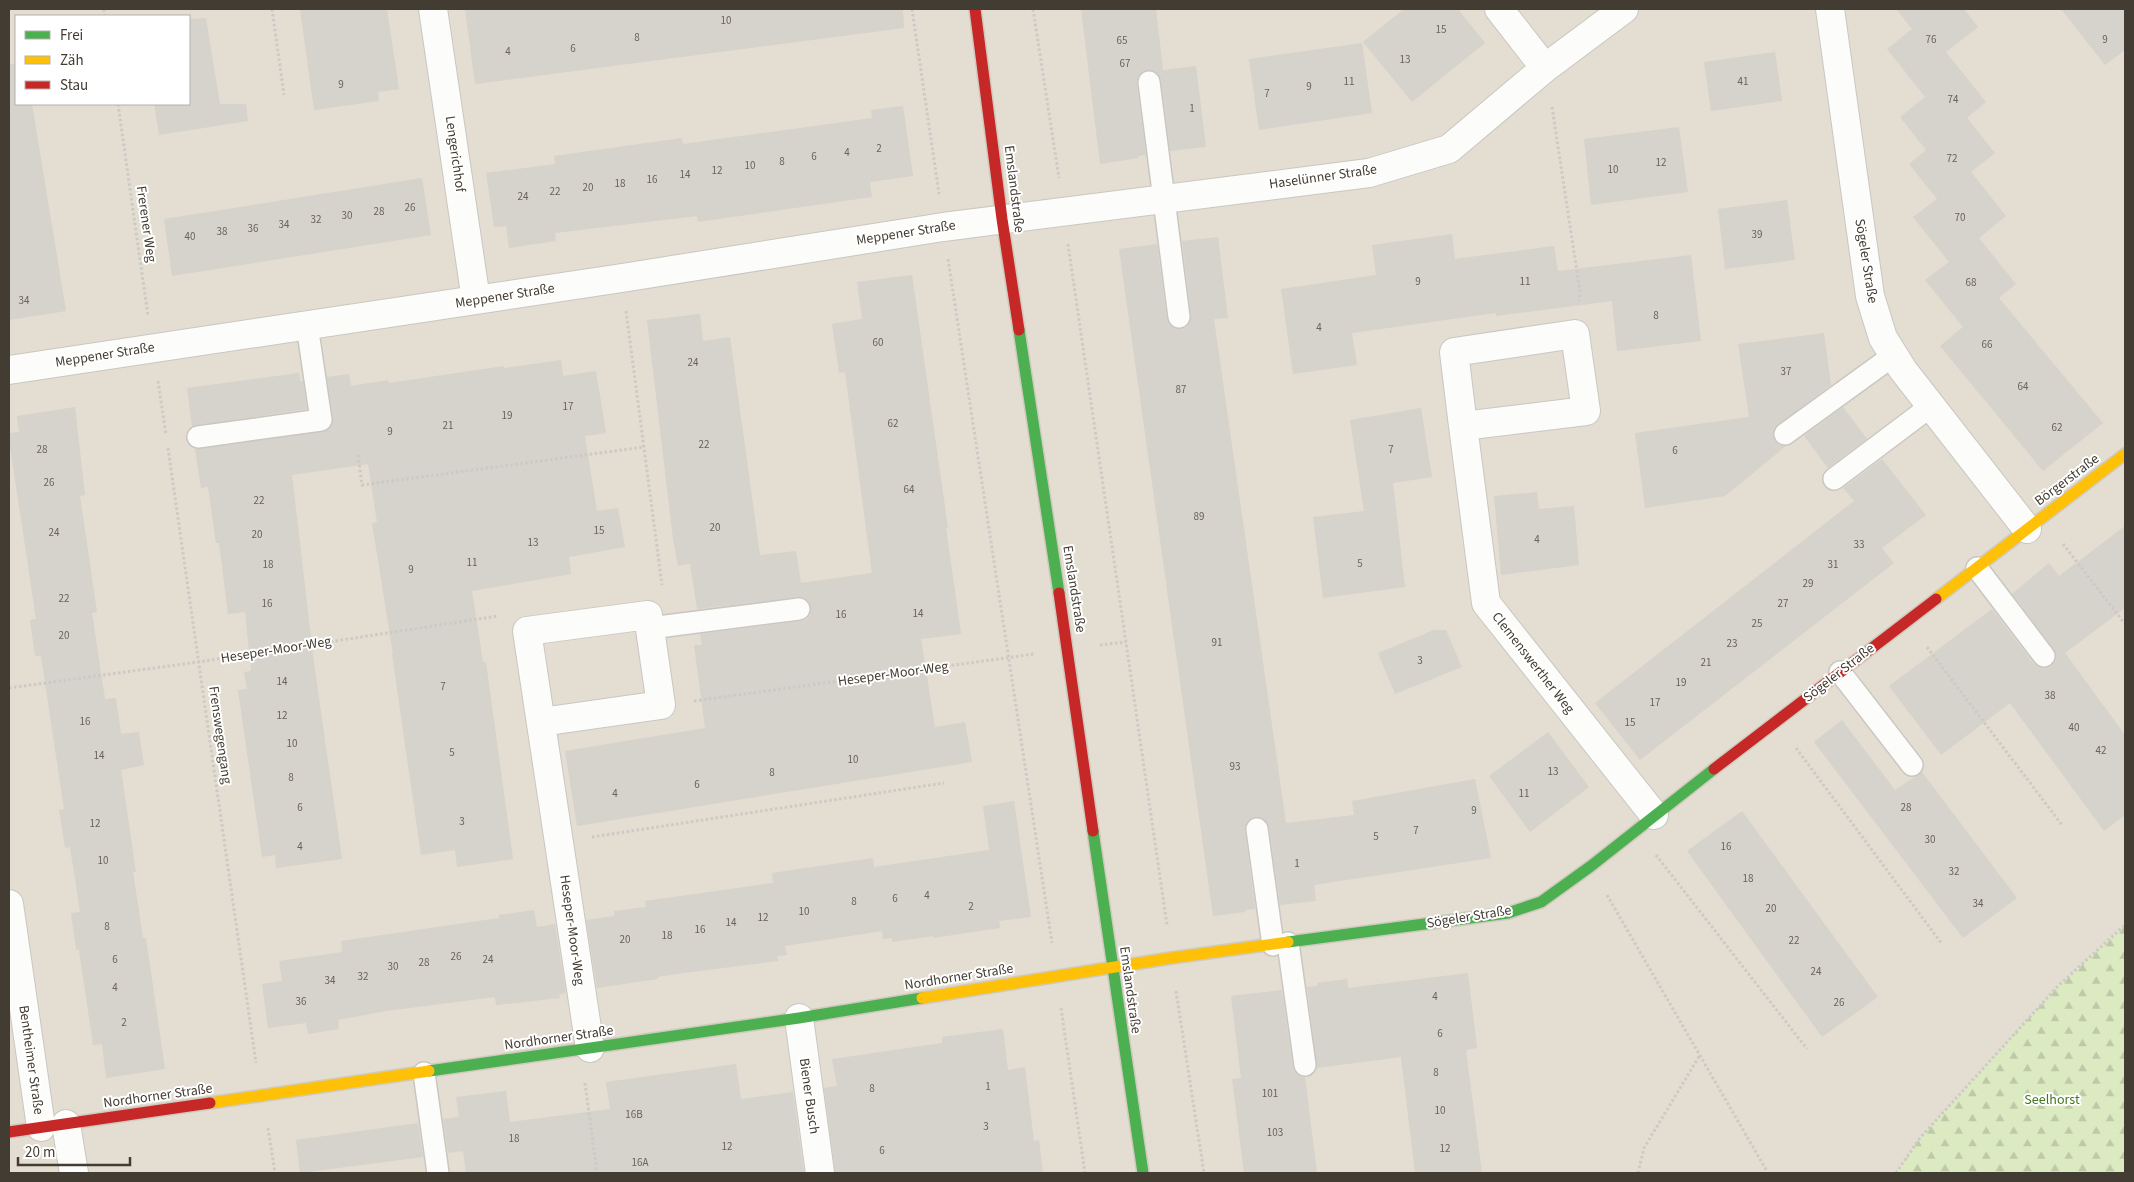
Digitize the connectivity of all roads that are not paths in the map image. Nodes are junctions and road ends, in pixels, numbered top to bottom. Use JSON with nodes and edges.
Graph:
{"nodes":[{"id":1,"x":433,"y":9,"type":"edge"},
{"id":2,"x":975,"y":9,"type":"edge"},
{"id":3,"x":1499,"y":9,"type":"edge"},
{"id":4,"x":1624,"y":9,"type":"edge"},
{"id":5,"x":1830,"y":9,"type":"edge"},
{"id":6,"x":1546,"y":68,"type":"junction"},
{"id":7,"x":1149,"y":82,"type":"dead end"},
{"id":8,"x":1164,"y":199,"type":"junction"},
{"id":9,"x":1002,"y":219,"type":"junction"},
{"id":10,"x":476,"y":300,"type":"junction"},
{"id":11,"x":1179,"y":317,"type":"dead end"},
{"id":12,"x":308,"y":325,"type":"junction"},
{"id":13,"x":1894,"y":355,"type":"junction"},
{"id":14,"x":9,"y":370,"type":"edge"},
{"id":15,"x":1931,"y":406,"type":"junction"},
{"id":16,"x":1463,"y":426,"type":"junction"},
{"id":17,"x":1785,"y":434,"type":"dead end"},
{"id":18,"x":198,"y":437,"type":"dead end"},
{"id":19,"x":2125,"y":454,"type":"edge"},
{"id":20,"x":1834,"y":480,"type":"dead end"},
{"id":21,"x":2035,"y":524,"type":"junction"},
{"id":22,"x":1976,"y":568,"type":"junction"},
{"id":23,"x":799,"y":609,"type":"dead end"},
{"id":24,"x":659,"y":627,"type":"junction"},
{"id":25,"x":2044,"y":656,"type":"dead end"},
{"id":26,"x":1840,"y":672,"type":"junction"},
{"id":27,"x":541,"y":722,"type":"junction"},
{"id":28,"x":1912,"y":765,"type":"dead end"},
{"id":29,"x":1645,"y":822,"type":"junction"},
{"id":30,"x":1257,"y":829,"type":"dead end"},
{"id":31,"x":9,"y":904,"type":"edge"},
{"id":32,"x":1281,"y":944,"type":"junction"},
{"id":33,"x":1112,"y":968,"type":"junction"},
{"id":34,"x":799,"y":1018,"type":"junction"},
{"id":35,"x":590,"y":1048,"type":"junction"},
{"id":36,"x":1305,"y":1065,"type":"dead end"},
{"id":37,"x":424,"y":1073,"type":"junction"},
{"id":38,"x":54,"y":1126,"type":"junction"},
{"id":39,"x":9,"y":1132,"type":"edge"},
{"id":40,"x":74,"y":1173,"type":"edge"},
{"id":41,"x":438,"y":1173,"type":"edge"},
{"id":42,"x":820,"y":1173,"type":"edge"},
{"id":43,"x":1143,"y":1173,"type":"edge"}],
"edges":[{"from":1,"to":10,"type":"street","name":"Lengerichhof"},
{"from":2,"to":9,"type":"street","name":"Emslandstraße"},
{"from":3,"to":6,"type":"street"},
{"from":4,"to":6,"type":"street","name":"Haselünner Straße"},
{"from":5,"to":13,"type":"street","name":"Sögeler Straße"},
{"from":6,"to":8,"type":"street","name":"Haselünner Straße"},
{"from":7,"to":8,"type":"lane"},
{"from":8,"to":9,"type":"street","name":"Haselünner Straße"},
{"from":8,"to":11,"type":"lane"},
{"from":9,"to":10,"type":"street","name":"Meppener Straße"},
{"from":9,"to":33,"type":"street","name":"Emslandstraße"},
{"from":10,"to":12,"type":"street","name":"Meppener Straße"},
{"from":12,"to":14,"type":"street","name":"Meppener Straße"},
{"from":12,"to":18,"type":"lane"},
{"from":13,"to":15,"type":"street","name":"Sögeler Straße"},
{"from":13,"to":17,"type":"lane"},
{"from":15,"to":20,"type":"lane"},
{"from":15,"to":21,"type":"street","name":"Sögeler Straße"},
{"from":16,"to":16,"type":"street","name":"Clemenswerther Weg"},
{"from":16,"to":29,"type":"street","name":"Clemenswerther Weg"},
{"from":19,"to":21,"type":"street","name":"Börgerstraße"},
{"from":21,"to":22,"type":"street","name":"Sögeler Straße"},
{"from":22,"to":25,"type":"lane"},
{"from":22,"to":26,"type":"street","name":"Sögeler Straße"},
{"from":23,"to":24,"type":"lane"},
{"from":24,"to":27,"type":"street"},
{"from":24,"to":27,"type":"street","name":"Heseper-Moor-Weg"},
{"from":26,"to":28,"type":"lane"},
{"from":26,"to":29,"type":"street","name":"Sögeler Straße"},
{"from":27,"to":35,"type":"street","name":"Heseper-Moor-Weg"},
{"from":29,"to":32,"type":"street","name":"Sögeler Straße"},
{"from":30,"to":32,"type":"lane"},
{"from":31,"to":38,"type":"street","name":"Bentheimer Straße"},
{"from":32,"to":33,"type":"street","name":"Sögeler Straße"},
{"from":32,"to":36,"type":"lane"},
{"from":33,"to":34,"type":"street","name":"Nordhorner Straße"},
{"from":33,"to":43,"type":"street","name":"Emslandstraße"},
{"from":34,"to":35,"type":"street","name":"Nordhorner Straße"},
{"from":34,"to":42,"type":"street","name":"Biener Busch"},
{"from":35,"to":37,"type":"street","name":"Nordhorner Straße"},
{"from":37,"to":38,"type":"street","name":"Nordhorner Straße"},
{"from":37,"to":41,"type":"lane"},
{"from":38,"to":39,"type":"street","name":"Nordhorner Straße"},
{"from":38,"to":40,"type":"street","name":"Bentheimer Straße"}]}
